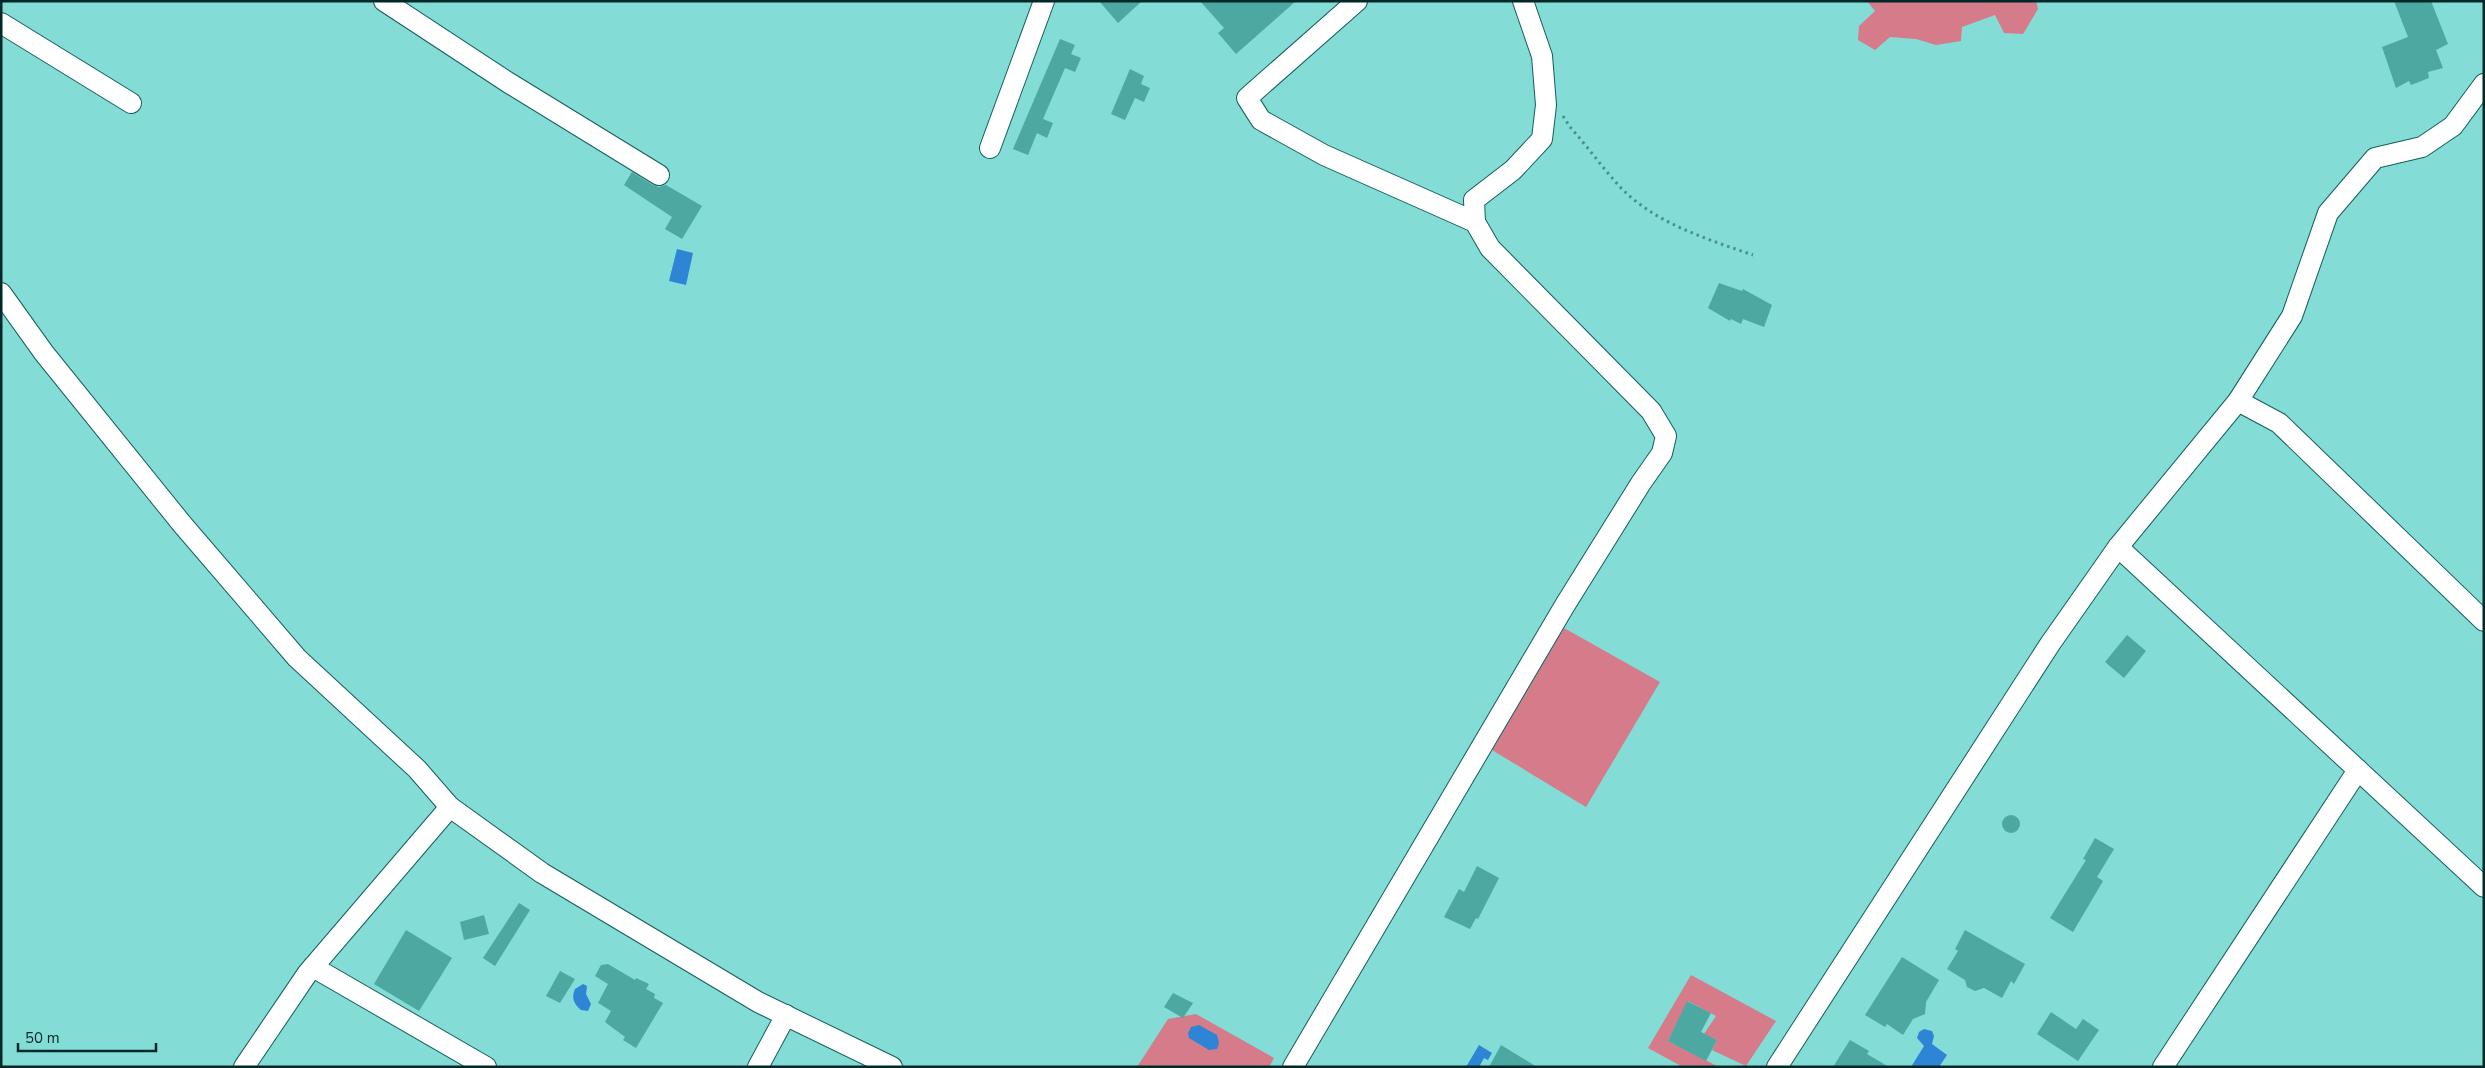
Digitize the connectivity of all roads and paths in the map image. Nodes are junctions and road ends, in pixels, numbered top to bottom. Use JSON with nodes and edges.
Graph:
{"nodes":[{"id":1,"x":384,"y":1,"type":"edge"},
{"id":2,"x":1044,"y":1,"type":"edge"},
{"id":3,"x":1356,"y":1,"type":"edge"},
{"id":4,"x":1523,"y":1,"type":"edge"},
{"id":5,"x":1,"y":23,"type":"edge"},
{"id":6,"x":2484,"y":84,"type":"edge"},
{"id":7,"x":131,"y":103,"type":"dead end"},
{"id":8,"x":1546,"y":106,"type":"junction"},
{"id":9,"x":990,"y":148,"type":"dead end"},
{"id":10,"x":660,"y":175,"type":"dead end"},
{"id":11,"x":1475,"y":222,"type":"junction"},
{"id":12,"x":1753,"y":255,"type":"dead end"},
{"id":13,"x":1,"y":293,"type":"edge"},
{"id":14,"x":2238,"y":400,"type":"junction"},
{"id":15,"x":2118,"y":547,"type":"junction"},
{"id":16,"x":2484,"y":621,"type":"edge"},
{"id":17,"x":2358,"y":770,"type":"junction"},
{"id":18,"x":450,"y":807,"type":"junction"},
{"id":19,"x":2484,"y":887,"type":"edge"},
{"id":20,"x":313,"y":966,"type":"junction"},
{"id":21,"x":786,"y":1015,"type":"junction"},
{"id":22,"x":244,"y":1067,"type":"edge"},
{"id":23,"x":486,"y":1067,"type":"edge"},
{"id":24,"x":758,"y":1067,"type":"edge"},
{"id":25,"x":892,"y":1067,"type":"edge"},
{"id":26,"x":1292,"y":1067,"type":"edge"},
{"id":27,"x":1777,"y":1067,"type":"edge"},
{"id":28,"x":2162,"y":1067,"type":"edge"}],
"edges":[{"from":1,"to":10,"type":"street"},
{"from":2,"to":9,"type":"street"},
{"from":3,"to":11,"type":"street"},
{"from":4,"to":8,"type":"street"},
{"from":5,"to":7,"type":"street"},
{"from":6,"to":14,"type":"street"},
{"from":8,"to":11,"type":"street"},
{"from":8,"to":12,"type":"path"},
{"from":11,"to":26,"type":"street"},
{"from":13,"to":18,"type":"street"},
{"from":14,"to":15,"type":"street"},
{"from":14,"to":16,"type":"street"},
{"from":15,"to":17,"type":"street"},
{"from":15,"to":27,"type":"street"},
{"from":17,"to":19,"type":"street"},
{"from":17,"to":28,"type":"street"},
{"from":18,"to":20,"type":"street"},
{"from":18,"to":21,"type":"street"},
{"from":20,"to":22,"type":"street"},
{"from":20,"to":23,"type":"street"},
{"from":21,"to":24,"type":"street"},
{"from":21,"to":25,"type":"street"}]}
